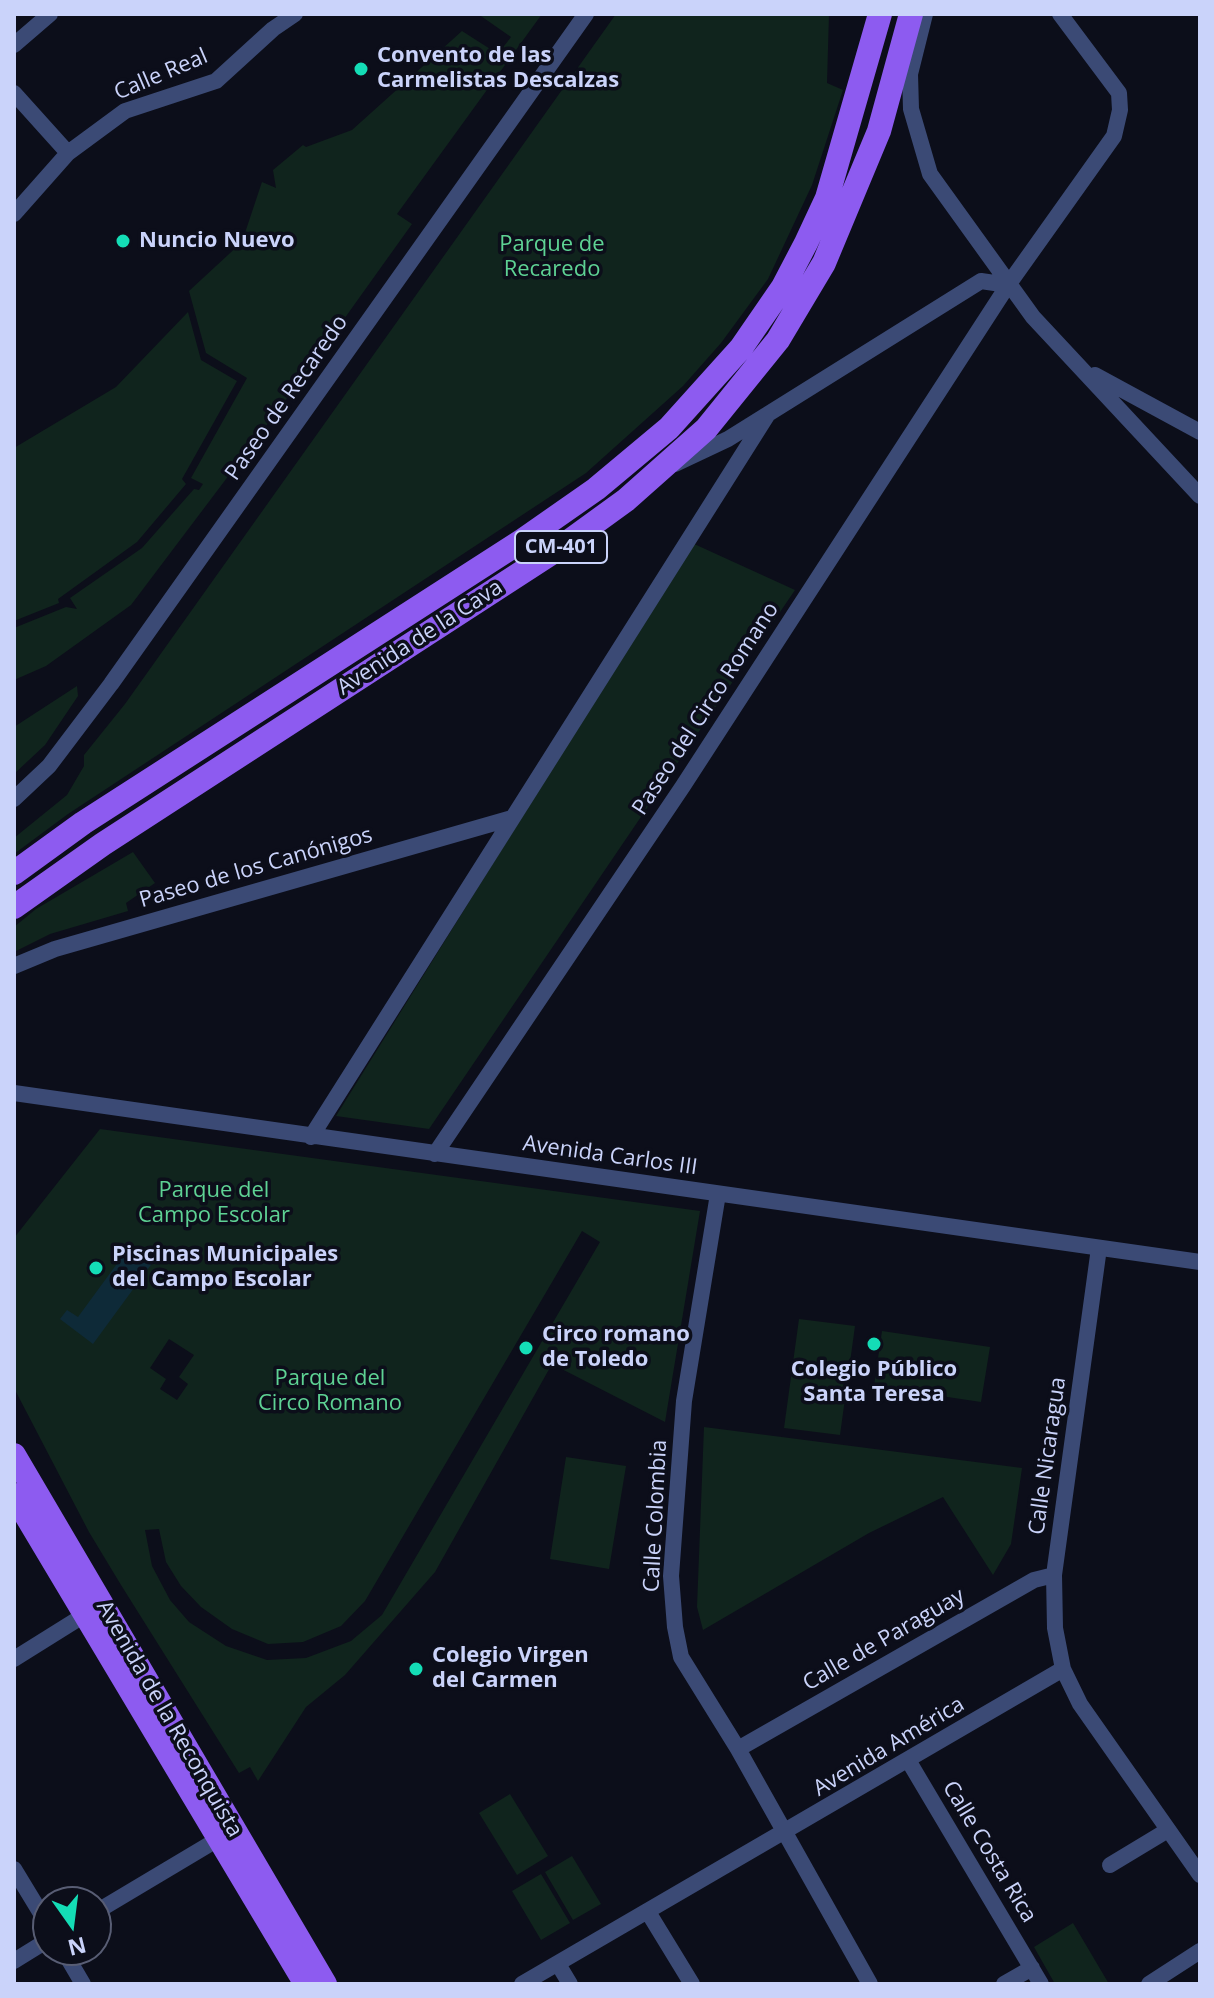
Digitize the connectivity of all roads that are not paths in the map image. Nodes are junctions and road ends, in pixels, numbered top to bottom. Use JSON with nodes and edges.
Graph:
{"nodes":[{"id":1,"x":26,"y":14,"type":"edge"},
{"id":2,"x":295,"y":14,"type":"edge"},
{"id":3,"x":586,"y":14,"type":"edge"},
{"id":4,"x":880,"y":14,"type":"edge"},
{"id":5,"x":911,"y":14,"type":"edge"},
{"id":6,"x":925,"y":14,"type":"edge"},
{"id":7,"x":1060,"y":14,"type":"edge"},
{"id":8,"x":47,"y":17,"type":"edge"},
{"id":9,"x":14,"y":45,"type":"edge"},
{"id":10,"x":14,"y":93,"type":"edge"},
{"id":11,"x":68,"y":153,"type":"junction"},
{"id":12,"x":14,"y":214,"type":"edge"},
{"id":13,"x":1008,"y":285,"type":"junction"},
{"id":14,"x":1083,"y":368,"type":"junction"},
{"id":15,"x":768,"y":414,"type":"junction"},
{"id":16,"x":1200,"y":432,"type":"edge"},
{"id":17,"x":663,"y":469,"type":"junction"},
{"id":18,"x":1200,"y":496,"type":"edge"},
{"id":19,"x":14,"y":799,"type":"edge"},
{"id":20,"x":512,"y":818,"type":"junction"},
{"id":21,"x":14,"y":873,"type":"edge"},
{"id":22,"x":14,"y":907,"type":"edge"},
{"id":23,"x":14,"y":966,"type":"edge"},
{"id":24,"x":14,"y":1093,"type":"edge"},
{"id":25,"x":311,"y":1137,"type":"junction"},
{"id":26,"x":435,"y":1154,"type":"junction"},
{"id":27,"x":718,"y":1194,"type":"junction"},
{"id":28,"x":1099,"y":1248,"type":"junction"},
{"id":29,"x":1200,"y":1262,"type":"edge"},
{"id":30,"x":14,"y":1455,"type":"edge"},
{"id":31,"x":14,"y":1495,"type":"edge"},
{"id":32,"x":1054,"y":1575,"type":"junction"},
{"id":33,"x":86,"y":1614,"type":"junction"},
{"id":34,"x":14,"y":1659,"type":"edge"},
{"id":35,"x":1063,"y":1669,"type":"junction"},
{"id":36,"x":738,"y":1749,"type":"junction"},
{"id":37,"x":908,"y":1760,"type":"junction"},
{"id":38,"x":1168,"y":1830,"type":"junction"},
{"id":39,"x":226,"y":1834,"type":"junction"},
{"id":40,"x":784,"y":1834,"type":"junction"},
{"id":41,"x":1110,"y":1865,"type":"dead end"},
{"id":42,"x":14,"y":1869,"type":"edge"},
{"id":43,"x":1200,"y":1875,"type":"edge"},
{"id":44,"x":32,"y":1899,"type":"edge"},
{"id":45,"x":112,"y":1902,"type":"edge"},
{"id":46,"x":648,"y":1912,"type":"junction"},
{"id":47,"x":32,"y":1950,"type":"edge"},
{"id":48,"x":1200,"y":1951,"type":"edge"},
{"id":49,"x":14,"y":1961,"type":"edge"},
{"id":50,"x":558,"y":1964,"type":"junction"},
{"id":51,"x":72,"y":1966,"type":"edge"},
{"id":52,"x":1032,"y":1968,"type":"junction"},
{"id":53,"x":306,"y":1982,"type":"edge"},
{"id":54,"x":83,"y":1984,"type":"edge"},
{"id":55,"x":522,"y":1984,"type":"edge"},
{"id":56,"x":570,"y":1984,"type":"edge"},
{"id":57,"x":692,"y":1984,"type":"edge"},
{"id":58,"x":870,"y":1984,"type":"edge"},
{"id":59,"x":1004,"y":1984,"type":"edge"},
{"id":60,"x":1041,"y":1984,"type":"edge"},
{"id":61,"x":1149,"y":1984,"type":"edge"}],
"edges":[{"from":1,"to":8,"type":"street"},
{"from":2,"to":11,"type":"street","name":"Calle Real"},
{"from":3,"to":19,"type":"street","name":"Paseo de Recaredo"},
{"from":4,"to":21,"type":"main road","name":"Avenida de la Cava","number":"CM-401"},
{"from":5,"to":17,"type":"main road","name":"Avenida de la Cava","number":"CM-401"},
{"from":6,"to":13,"type":"street"},
{"from":7,"to":13,"type":"street","name":"Paseo del Circo Romano"},
{"from":8,"to":9,"type":"street"},
{"from":10,"to":11,"type":"street"},
{"from":11,"to":12,"type":"street","name":"Calle Real"},
{"from":13,"to":14,"type":"street"},
{"from":13,"to":15,"type":"street"},
{"from":13,"to":26,"type":"street","name":"Paseo del Circo Romano"},
{"from":14,"to":16,"type":"street"},
{"from":14,"to":18,"type":"street"},
{"from":15,"to":17,"type":"street"},
{"from":15,"to":20,"type":"street"},
{"from":17,"to":22,"type":"main road","name":"Avenida de la Cava","number":"CM-401"},
{"from":20,"to":23,"type":"street","name":"Paseo de los Canónigos"},
{"from":20,"to":25,"type":"street"},
{"from":24,"to":25,"type":"street","name":"Avenida Carlos III"},
{"from":25,"to":26,"type":"street","name":"Avenida Carlos III"},
{"from":26,"to":27,"type":"street","name":"Avenida Carlos III"},
{"from":27,"to":28,"type":"street","name":"Avenida Carlos III"},
{"from":27,"to":36,"type":"street","name":"Calle Colombia"},
{"from":28,"to":29,"type":"street","name":"Avenida Carlos III"},
{"from":28,"to":32,"type":"street","name":"Calle Nicaragua"},
{"from":30,"to":39,"type":"main road","name":"Avenida de la Reconquista"},
{"from":31,"to":33,"type":"main road","name":"Avenida de la Reconquista"},
{"from":32,"to":35,"type":"street","name":"Calle Nicaragua"},
{"from":32,"to":36,"type":"street","name":"Calle de Paraguay"},
{"from":33,"to":34,"type":"street"},
{"from":33,"to":39,"type":"main road","name":"Avenida de la Reconquista"},
{"from":35,"to":37,"type":"street","name":"Avenida América"},
{"from":35,"to":38,"type":"street"},
{"from":36,"to":40,"type":"street","name":"Calle Colombia"},
{"from":37,"to":40,"type":"street","name":"Avenida América"},
{"from":37,"to":52,"type":"street","name":"Calle Costa Rica"},
{"from":38,"to":41,"type":"street"},
{"from":38,"to":43,"type":"street"},
{"from":39,"to":45,"type":"street"},
{"from":39,"to":53,"type":"main road","name":"Avenida de la Reconquista"},
{"from":40,"to":46,"type":"street","name":"Avenida América"},
{"from":40,"to":58,"type":"street","name":"Calle Colombia"},
{"from":42,"to":44,"type":"street"},
{"from":46,"to":50,"type":"street","name":"Avenida América"},
{"from":46,"to":57,"type":"street"},
{"from":47,"to":49,"type":"street"},
{"from":48,"to":61,"type":"street"},
{"from":50,"to":55,"type":"street","name":"Avenida América"},
{"from":50,"to":56,"type":"street"},
{"from":51,"to":54,"type":"street"},
{"from":52,"to":59,"type":"street"},
{"from":52,"to":60,"type":"street","name":"Calle Costa Rica"}]}
